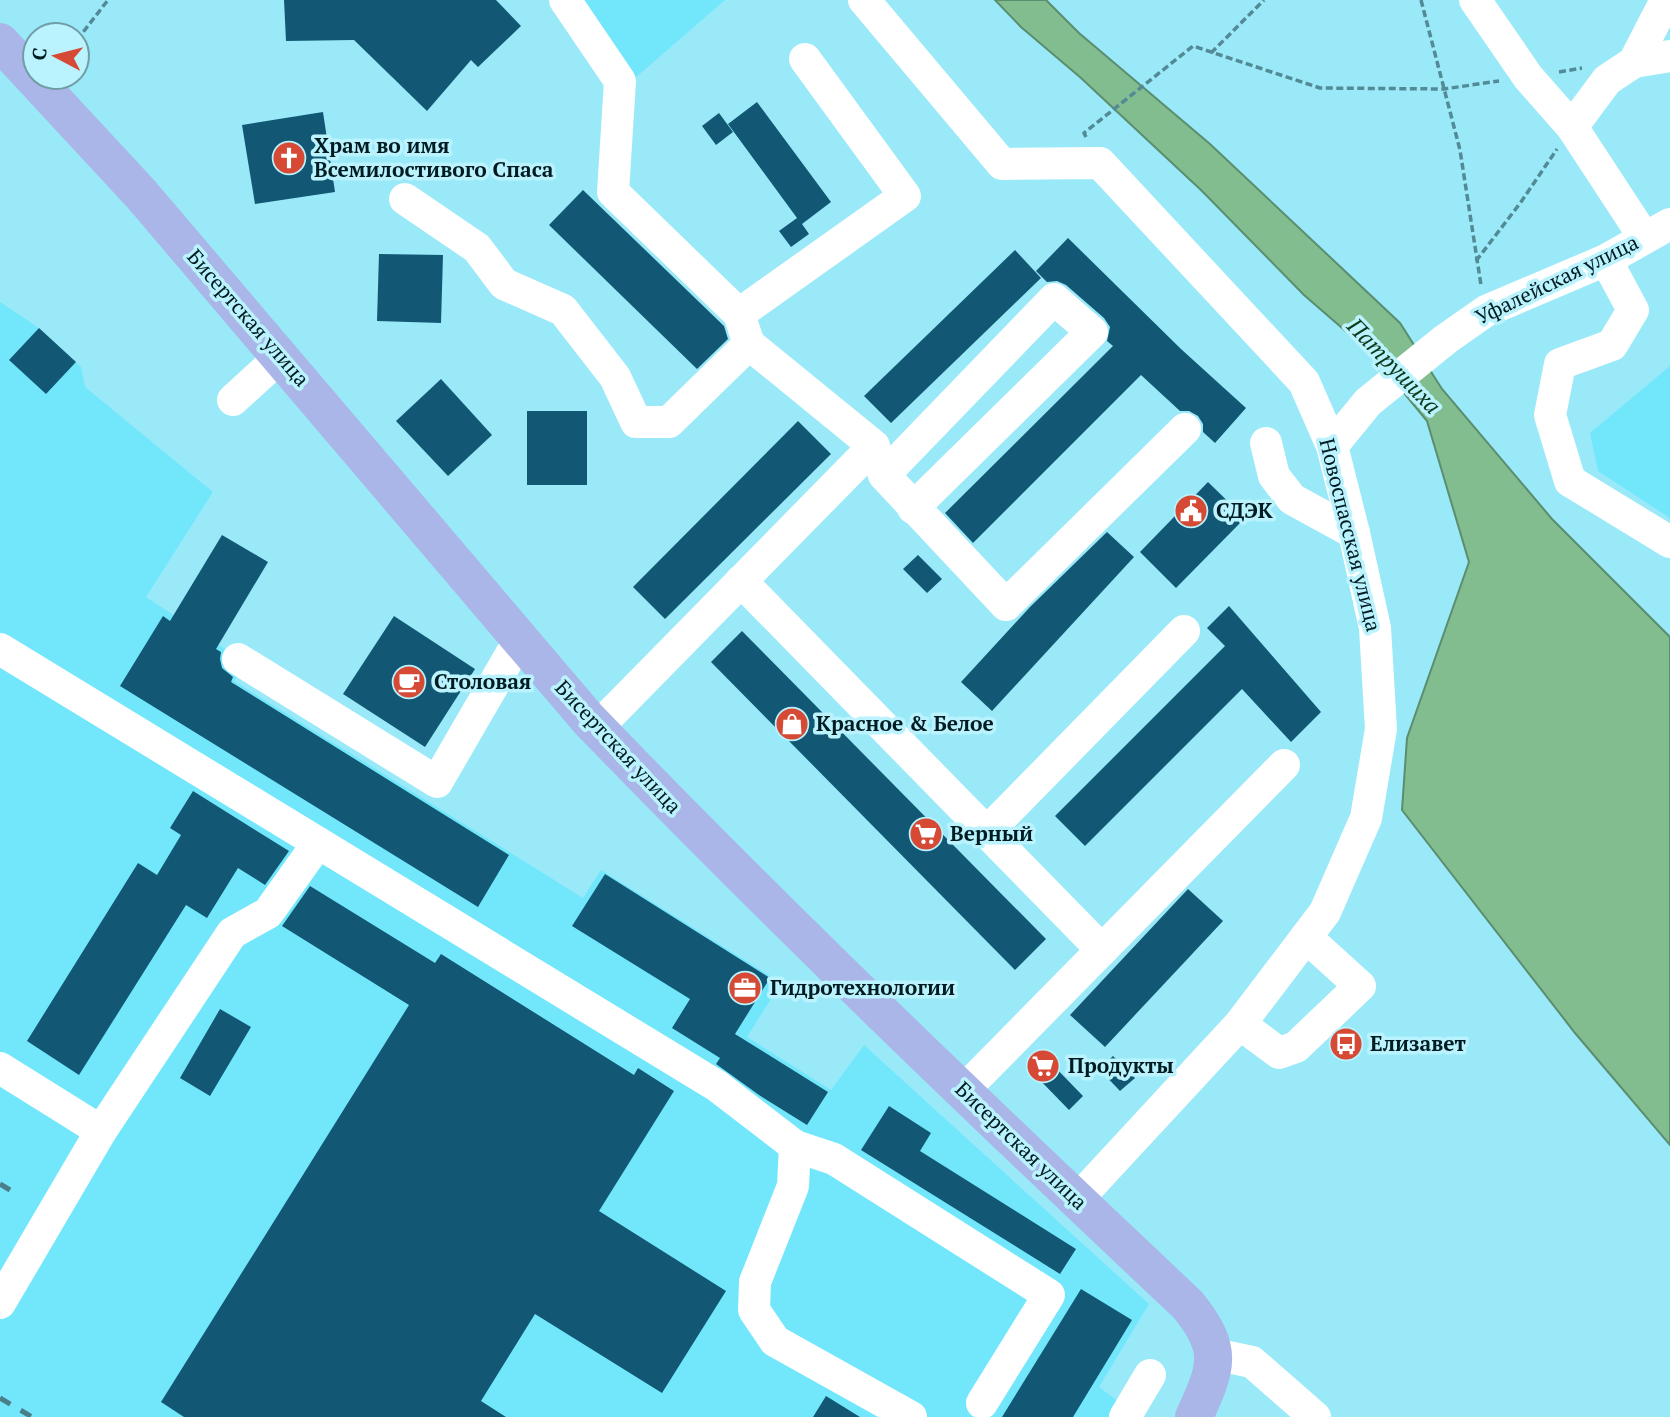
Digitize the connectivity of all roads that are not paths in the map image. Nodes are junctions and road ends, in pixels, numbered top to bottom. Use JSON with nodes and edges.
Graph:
{"nodes":[{"id":1,"x":565,"y":0,"type":"edge"},
{"id":2,"x":864,"y":0,"type":"edge"},
{"id":3,"x":1475,"y":0,"type":"edge"},
{"id":4,"x":1666,"y":0,"type":"edge"},
{"id":5,"x":0,"y":42,"type":"edge"},
{"id":6,"x":1670,"y":56,"type":"edge"},
{"id":7,"x":805,"y":60,"type":"dead end"},
{"id":8,"x":1634,"y":62,"type":"junction"},
{"id":9,"x":1572,"y":127,"type":"junction"},
{"id":10,"x":405,"y":199,"type":"dead end"},
{"id":11,"x":1657,"y":230,"type":"edge"},
{"id":12,"x":1606,"y":260,"type":"junction"},
{"id":13,"x":739,"y":314,"type":"junction"},
{"id":14,"x":749,"y":344,"type":"junction"},
{"id":15,"x":281,"y":356,"type":"junction"},
{"id":16,"x":233,"y":400,"type":"dead end"},
{"id":17,"x":1185,"y":429,"type":"dead end"},
{"id":18,"x":1266,"y":443,"type":"dead end"},
{"id":19,"x":1332,"y":446,"type":"junction"},
{"id":20,"x":879,"y":460,"type":"junction"},
{"id":21,"x":913,"y":508,"type":"junction"},
{"id":22,"x":1354,"y":533,"type":"junction"},
{"id":23,"x":1670,"y":542,"type":"edge"},
{"id":24,"x":741,"y":581,"type":"junction"},
{"id":25,"x":1184,"y":631,"type":"dead end"},
{"id":26,"x":520,"y":637,"type":"junction"},
{"id":27,"x":0,"y":649,"type":"edge"},
{"id":28,"x":238,"y":659,"type":"dead end"},
{"id":29,"x":597,"y":727,"type":"junction"},
{"id":30,"x":1284,"y":765,"type":"dead end"},
{"id":31,"x":987,"y":832,"type":"junction"},
{"id":32,"x":318,"y":843,"type":"junction"},
{"id":33,"x":1306,"y":937,"type":"junction"},
{"id":34,"x":1102,"y":950,"type":"junction"},
{"id":35,"x":1240,"y":1024,"type":"junction"},
{"id":36,"x":0,"y":1068,"type":"edge"},
{"id":37,"x":963,"y":1091,"type":"junction"},
{"id":38,"x":101,"y":1131,"type":"junction"},
{"id":39,"x":795,"y":1146,"type":"junction"},
{"id":40,"x":1077,"y":1200,"type":"junction"},
{"id":41,"x":0,"y":1303,"type":"edge"},
{"id":42,"x":1214,"y":1354,"type":"junction"},
{"id":43,"x":1150,"y":1375,"type":"dead end"},
{"id":44,"x":982,"y":1403,"type":"dead end"},
{"id":45,"x":911,"y":1417,"type":"edge"},
{"id":46,"x":1125,"y":1417,"type":"edge"},
{"id":47,"x":1194,"y":1417,"type":"edge"},
{"id":48,"x":1315,"y":1417,"type":"edge"}],
"edges":[{"from":1,"to":13,"type":"street"},
{"from":2,"to":19,"type":"street","name":"Новоспасская улица"},
{"from":3,"to":9,"type":"street"},
{"from":4,"to":8,"type":"street"},
{"from":5,"to":15,"type":"main road","name":"Бисертская улица"},
{"from":6,"to":8,"type":"street"},
{"from":7,"to":13,"type":"street"},
{"from":8,"to":9,"type":"street"},
{"from":9,"to":11,"type":"street"},
{"from":10,"to":14,"type":"street"},
{"from":11,"to":12,"type":"street","name":"Уфалейская улица"},
{"from":12,"to":19,"type":"street","name":"Уфалейская улица"},
{"from":12,"to":23,"type":"street"},
{"from":13,"to":14,"type":"street"},
{"from":14,"to":20,"type":"street"},
{"from":15,"to":16,"type":"street"},
{"from":15,"to":26,"type":"main road","name":"Бисертская улица"},
{"from":17,"to":21,"type":"street"},
{"from":18,"to":22,"type":"street"},
{"from":19,"to":22,"type":"street","name":"Новоспасская улица"},
{"from":20,"to":21,"type":"street"},
{"from":20,"to":21,"type":"street"},
{"from":20,"to":24,"type":"street"},
{"from":22,"to":33,"type":"street","name":"Новоспасская улица"},
{"from":24,"to":29,"type":"street"},
{"from":24,"to":31,"type":"street"},
{"from":25,"to":31,"type":"street"},
{"from":26,"to":28,"type":"street"},
{"from":26,"to":29,"type":"main road","name":"Бисертская улица"},
{"from":27,"to":32,"type":"street"},
{"from":29,"to":37,"type":"main road","name":"Бисертская улица"},
{"from":30,"to":34,"type":"street"},
{"from":31,"to":34,"type":"street"},
{"from":32,"to":38,"type":"street"},
{"from":32,"to":39,"type":"street"},
{"from":33,"to":35,"type":"street","name":"Новоспасская улица"},
{"from":33,"to":35,"type":"street"},
{"from":34,"to":37,"type":"street"},
{"from":35,"to":40,"type":"street","name":"Новоспасская улица"},
{"from":36,"to":38,"type":"street"},
{"from":37,"to":40,"type":"main road","name":"Бисертская улица"},
{"from":38,"to":41,"type":"street"},
{"from":39,"to":44,"type":"street"},
{"from":39,"to":45,"type":"street"},
{"from":40,"to":42,"type":"main road","name":"Бисертская улица"},
{"from":42,"to":47,"type":"main road"},
{"from":42,"to":48,"type":"street"},
{"from":43,"to":46,"type":"street"}]}
